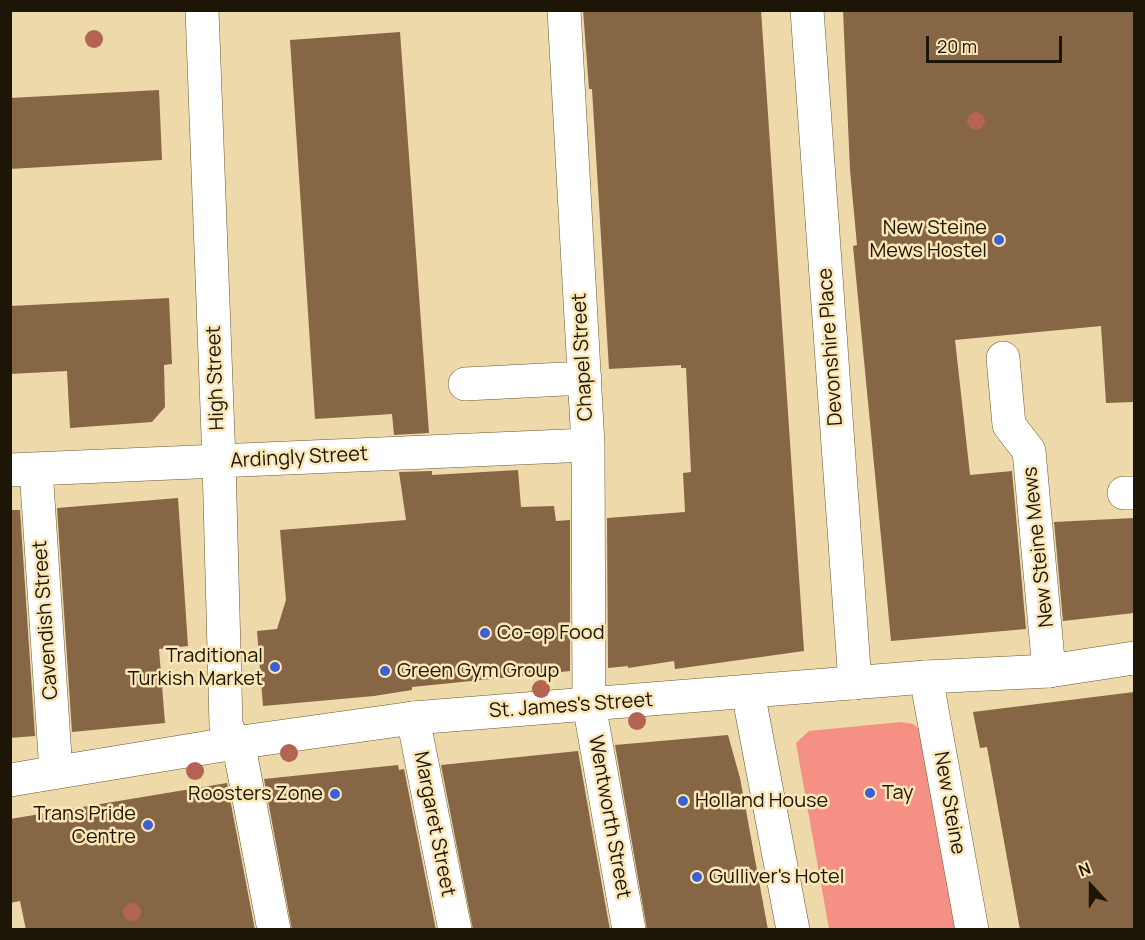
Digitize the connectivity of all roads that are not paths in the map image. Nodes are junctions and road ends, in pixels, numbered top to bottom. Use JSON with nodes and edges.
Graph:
{"nodes":[{"id":1,"x":202,"y":10,"type":"edge"},
{"id":2,"x":564,"y":10,"type":"edge"},
{"id":3,"x":807,"y":10,"type":"edge"},
{"id":4,"x":1003,"y":358,"type":"dead end"},
{"id":5,"x":585,"y":378,"type":"junction"},
{"id":6,"x":465,"y":384,"type":"dead end"},
{"id":7,"x":588,"y":445,"type":"junction"},
{"id":8,"x":219,"y":462,"type":"junction"},
{"id":9,"x":23,"y":469,"type":"edge"},
{"id":10,"x":1134,"y":658,"type":"edge"},
{"id":11,"x":1049,"y":671,"type":"junction"},
{"id":12,"x":926,"y":677,"type":"junction"},
{"id":13,"x":855,"y":683,"type":"junction"},
{"id":14,"x":748,"y":692,"type":"junction"},
{"id":15,"x":589,"y":704,"type":"junction"},
{"id":16,"x":413,"y":718,"type":"junction"},
{"id":17,"x":235,"y":743,"type":"junction"},
{"id":18,"x":56,"y":772,"type":"junction"},
{"id":19,"x":10,"y":780,"type":"edge"},
{"id":20,"x":274,"y":930,"type":"edge"},
{"id":21,"x":455,"y":930,"type":"edge"},
{"id":22,"x":629,"y":930,"type":"edge"},
{"id":23,"x":793,"y":930,"type":"edge"},
{"id":24,"x":972,"y":930,"type":"edge"}],
"edges":[{"from":1,"to":8,"type":"street","name":"High Street"},
{"from":2,"to":5,"type":"street","name":"Chapel Street"},
{"from":3,"to":13,"type":"street","name":"Devonshire Place"},
{"from":4,"to":11,"type":"street","name":"New Steine Mews"},
{"from":5,"to":6,"type":"street"},
{"from":5,"to":7,"type":"street","name":"Chapel Street"},
{"from":7,"to":8,"type":"street","name":"Ardingly Street"},
{"from":7,"to":15,"type":"street","name":"Chapel Street"},
{"from":8,"to":9,"type":"street","name":"Ardingly Street"},
{"from":8,"to":17,"type":"street","name":"High Street"},
{"from":9,"to":18,"type":"street","name":"Cavendish Street"},
{"from":10,"to":11,"type":"street","name":"St. James's Street"},
{"from":11,"to":12,"type":"street","name":"St. James's Street"},
{"from":12,"to":13,"type":"street","name":"St. James's Street"},
{"from":12,"to":24,"type":"street","name":"New Steine"},
{"from":13,"to":14,"type":"street","name":"St. James's Street"},
{"from":14,"to":15,"type":"street","name":"St. James's Street"},
{"from":14,"to":23,"type":"street"},
{"from":15,"to":16,"type":"street","name":"St. James's Street"},
{"from":15,"to":22,"type":"street","name":"Wentworth Street"},
{"from":16,"to":17,"type":"street","name":"St. James's Street"},
{"from":16,"to":21,"type":"street","name":"Margaret Street"},
{"from":17,"to":18,"type":"street","name":"St. James's Street"},
{"from":17,"to":20,"type":"street","name":"High Street"},
{"from":18,"to":19,"type":"street","name":"St. James's Street"}]}
